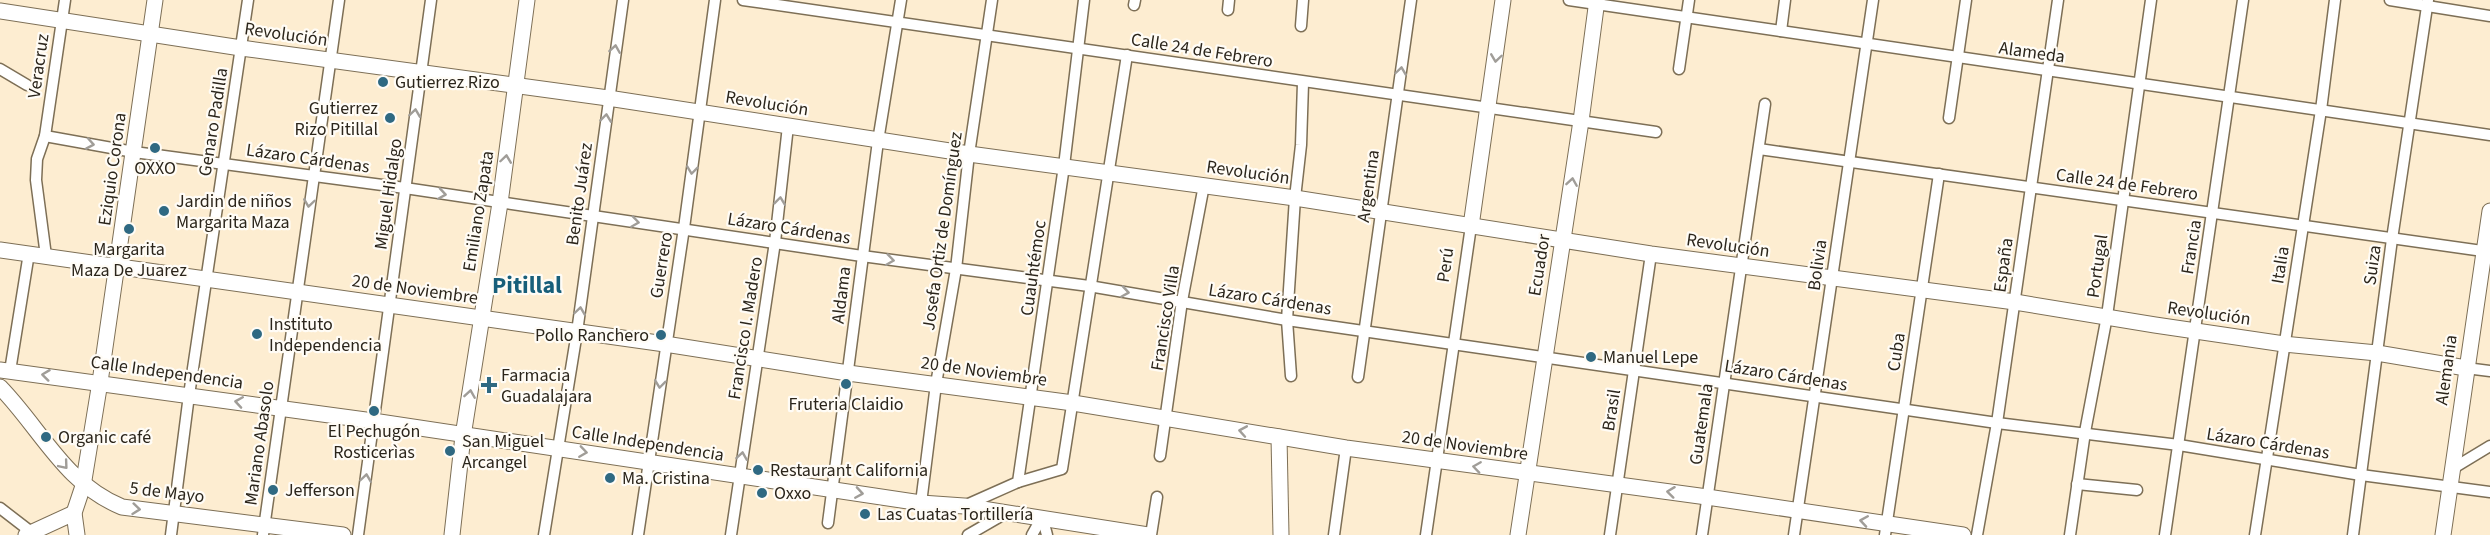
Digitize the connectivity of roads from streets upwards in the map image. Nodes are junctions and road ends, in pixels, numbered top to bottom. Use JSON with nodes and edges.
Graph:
{"nodes":[{"id":1,"x":65,"y":0,"type":"edge"},
{"id":2,"x":155,"y":0,"type":"edge"},
{"id":3,"x":248,"y":0,"type":"edge"},
{"id":4,"x":339,"y":0,"type":"edge"},
{"id":5,"x":431,"y":0,"type":"edge"},
{"id":6,"x":527,"y":0,"type":"edge"},
{"id":7,"x":623,"y":0,"type":"edge"},
{"id":8,"x":715,"y":0,"type":"edge"},
{"id":9,"x":743,"y":0,"type":"edge"},
{"id":10,"x":901,"y":0,"type":"edge"},
{"id":11,"x":992,"y":0,"type":"edge"},
{"id":12,"x":1084,"y":0,"type":"edge"},
{"id":13,"x":1303,"y":0,"type":"edge"},
{"id":14,"x":1411,"y":0,"type":"edge"},
{"id":15,"x":1503,"y":0,"type":"edge"},
{"id":16,"x":1569,"y":0,"type":"edge"},
{"id":17,"x":1689,"y":0,"type":"edge"},
{"id":18,"x":1785,"y":0,"type":"edge"},
{"id":19,"x":1873,"y":0,"type":"edge"},
{"id":20,"x":1966,"y":0,"type":"edge"},
{"id":21,"x":2058,"y":0,"type":"edge"},
{"id":22,"x":2151,"y":0,"type":"edge"},
{"id":23,"x":2243,"y":0,"type":"edge"},
{"id":24,"x":2335,"y":0,"type":"edge"},
{"id":25,"x":2390,"y":0,"type":"edge"},
{"id":26,"x":1597,"y":2,"type":"edge"},
{"id":27,"x":2427,"y":2,"type":"edge"},
{"id":28,"x":809,"y":5,"type":"edge"},
{"id":29,"x":0,"y":11,"type":"edge"},
{"id":30,"x":1686,"y":16,"type":"junction"},
{"id":31,"x":2490,"y":16,"type":"edge"},
{"id":32,"x":62,"y":20,"type":"junction"},
{"id":33,"x":898,"y":23,"type":"junction"},
{"id":34,"x":1301,"y":26,"type":"dead end"},
{"id":35,"x":1781,"y":31,"type":"junction"},
{"id":36,"x":151,"y":33,"type":"junction"},
{"id":37,"x":986,"y":36,"type":"junction"},
{"id":38,"x":1867,"y":43,"type":"junction"},
{"id":39,"x":241,"y":48,"type":"junction"},
{"id":40,"x":1077,"y":48,"type":"junction"},
{"id":41,"x":1127,"y":55,"type":"junction"},
{"id":42,"x":1956,"y":58,"type":"junction"},
{"id":43,"x":331,"y":60,"type":"junction"},
{"id":44,"x":0,"y":69,"type":"edge"},
{"id":45,"x":1679,"y":69,"type":"dead end"},
{"id":46,"x":2049,"y":71,"type":"junction"},
{"id":47,"x":421,"y":72,"type":"junction"},
{"id":48,"x":1303,"y":83,"type":"junction"},
{"id":49,"x":2140,"y":84,"type":"junction"},
{"id":50,"x":27,"y":85,"type":"dead end"},
{"id":51,"x":516,"y":86,"type":"junction"},
{"id":52,"x":1398,"y":94,"type":"junction"},
{"id":53,"x":2228,"y":97,"type":"junction"},
{"id":54,"x":608,"y":98,"type":"junction"},
{"id":55,"x":1765,"y":104,"type":"dead end"},
{"id":56,"x":1489,"y":108,"type":"junction"},
{"id":57,"x":2321,"y":110,"type":"junction"},
{"id":58,"x":699,"y":112,"type":"junction"},
{"id":59,"x":1948,"y":118,"type":"dead end"},
{"id":60,"x":1581,"y":121,"type":"junction"},
{"id":61,"x":2411,"y":123,"type":"junction"},
{"id":62,"x":788,"y":126,"type":"junction"},
{"id":63,"x":1656,"y":132,"type":"dead end"},
{"id":64,"x":2490,"y":135,"type":"edge"},
{"id":65,"x":45,"y":136,"type":"junction"},
{"id":66,"x":878,"y":141,"type":"junction"},
{"id":67,"x":1759,"y":149,"type":"junction"},
{"id":68,"x":134,"y":152,"type":"junction"},
{"id":69,"x":969,"y":154,"type":"junction"},
{"id":70,"x":1849,"y":162,"type":"junction"},
{"id":71,"x":223,"y":163,"type":"junction"},
{"id":72,"x":1064,"y":166,"type":"junction"},
{"id":73,"x":1107,"y":172,"type":"junction"},
{"id":74,"x":1939,"y":174,"type":"junction"},
{"id":75,"x":313,"y":176,"type":"junction"},
{"id":76,"x":1204,"y":185,"type":"junction"},
{"id":77,"x":2031,"y":186,"type":"junction"},
{"id":78,"x":405,"y":188,"type":"junction"},
{"id":79,"x":1295,"y":198,"type":"junction"},
{"id":80,"x":2122,"y":199,"type":"junction"},
{"id":81,"x":500,"y":203,"type":"junction"},
{"id":82,"x":2490,"y":211,"type":"edge"},
{"id":83,"x":1382,"y":212,"type":"junction"},
{"id":84,"x":2213,"y":213,"type":"junction"},
{"id":85,"x":594,"y":216,"type":"junction"},
{"id":86,"x":2303,"y":225,"type":"junction"},
{"id":87,"x":1471,"y":226,"type":"junction"},
{"id":88,"x":684,"y":228,"type":"junction"},
{"id":89,"x":2392,"y":238,"type":"junction"},
{"id":90,"x":1563,"y":240,"type":"junction"},
{"id":91,"x":775,"y":242,"type":"junction"},
{"id":92,"x":0,"y":250,"type":"edge"},
{"id":93,"x":2487,"y":252,"type":"edge"},
{"id":94,"x":28,"y":253,"type":"junction"},
{"id":95,"x":1651,"y":254,"type":"junction"},
{"id":96,"x":46,"y":256,"type":"junction"},
{"id":97,"x":862,"y":256,"type":"junction"},
{"id":98,"x":117,"y":266,"type":"junction"},
{"id":99,"x":1740,"y":267,"type":"junction"},
{"id":100,"x":956,"y":269,"type":"junction"},
{"id":101,"x":1832,"y":278,"type":"junction"},
{"id":102,"x":206,"y":279,"type":"junction"},
{"id":103,"x":1047,"y":281,"type":"junction"},
{"id":104,"x":1089,"y":286,"type":"junction"},
{"id":105,"x":297,"y":291,"type":"junction"},
{"id":106,"x":1922,"y":291,"type":"junction"},
{"id":107,"x":1182,"y":301,"type":"junction"},
{"id":108,"x":2015,"y":302,"type":"junction"},
{"id":109,"x":390,"y":306,"type":"junction"},
{"id":110,"x":2107,"y":316,"type":"junction"},
{"id":111,"x":481,"y":319,"type":"junction"},
{"id":112,"x":1287,"y":320,"type":"junction"},
{"id":113,"x":2195,"y":329,"type":"junction"},
{"id":114,"x":1365,"y":330,"type":"junction"},
{"id":115,"x":577,"y":332,"type":"junction"},
{"id":116,"x":1454,"y":343,"type":"junction"},
{"id":117,"x":665,"y":344,"type":"junction"},
{"id":118,"x":2284,"y":344,"type":"junction"},
{"id":119,"x":2377,"y":353,"type":"junction"},
{"id":120,"x":1545,"y":357,"type":"junction"},
{"id":121,"x":757,"y":359,"type":"junction"},
{"id":122,"x":2466,"y":368,"type":"junction"},
{"id":123,"x":1634,"y":369,"type":"junction"},
{"id":124,"x":5,"y":370,"type":"edge"},
{"id":125,"x":2490,"y":371,"type":"edge"},
{"id":126,"x":848,"y":373,"type":"junction"},
{"id":127,"x":1291,"y":376,"type":"dead end"},
{"id":128,"x":1358,"y":377,"type":"dead end"},
{"id":129,"x":100,"y":382,"type":"junction"},
{"id":130,"x":1723,"y":382,"type":"junction"},
{"id":131,"x":936,"y":384,"type":"junction"},
{"id":132,"x":0,"y":387,"type":"edge"},
{"id":133,"x":189,"y":395,"type":"junction"},
{"id":134,"x":1814,"y":396,"type":"junction"},
{"id":135,"x":1030,"y":397,"type":"junction"},
{"id":136,"x":1073,"y":403,"type":"junction"},
{"id":137,"x":281,"y":409,"type":"junction"},
{"id":138,"x":1904,"y":409,"type":"junction"},
{"id":139,"x":1166,"y":418,"type":"junction"},
{"id":140,"x":373,"y":421,"type":"junction"},
{"id":141,"x":1997,"y":423,"type":"junction"},
{"id":142,"x":2085,"y":432,"type":"junction"},
{"id":143,"x":463,"y":436,"type":"junction"},
{"id":144,"x":1279,"y":437,"type":"junction"},
{"id":145,"x":2179,"y":445,"type":"junction"},
{"id":146,"x":2490,"y":446,"type":"edge"},
{"id":147,"x":1346,"y":448,"type":"junction"},
{"id":148,"x":557,"y":449,"type":"junction"},
{"id":149,"x":1160,"y":456,"type":"dead end"},
{"id":150,"x":2268,"y":460,"type":"junction"},
{"id":151,"x":650,"y":461,"type":"junction"},
{"id":152,"x":1437,"y":461,"type":"junction"},
{"id":153,"x":2452,"y":469,"type":"junction"},
{"id":154,"x":1527,"y":474,"type":"junction"},
{"id":155,"x":2361,"y":475,"type":"junction"},
{"id":156,"x":739,"y":476,"type":"junction"},
{"id":157,"x":1018,"y":482,"type":"junction"},
{"id":158,"x":2077,"y":484,"type":"junction"},
{"id":159,"x":1616,"y":485,"type":"junction"},
{"id":160,"x":83,"y":486,"type":"junction"},
{"id":161,"x":2450,"y":486,"type":"junction"},
{"id":162,"x":832,"y":489,"type":"junction"},
{"id":163,"x":2137,"y":490,"type":"dead end"},
{"id":164,"x":2490,"y":492,"type":"edge"},
{"id":165,"x":1157,"y":497,"type":"dead end"},
{"id":166,"x":1707,"y":497,"type":"junction"},
{"id":167,"x":921,"y":503,"type":"junction"},
{"id":168,"x":964,"y":506,"type":"junction"},
{"id":169,"x":0,"y":508,"type":"edge"},
{"id":170,"x":1798,"y":510,"type":"junction"},
{"id":171,"x":74,"y":513,"type":"junction"},
{"id":172,"x":173,"y":513,"type":"junction"},
{"id":173,"x":1006,"y":513,"type":"junction"},
{"id":174,"x":1042,"y":519,"type":"junction"},
{"id":175,"x":828,"y":523,"type":"dead end"},
{"id":176,"x":264,"y":529,"type":"edge"},
{"id":177,"x":1886,"y":530,"type":"edge"},
{"id":178,"x":31,"y":534,"type":"edge"},
{"id":179,"x":77,"y":535,"type":"edge"},
{"id":180,"x":171,"y":535,"type":"edge"},
{"id":181,"x":343,"y":535,"type":"edge"},
{"id":182,"x":358,"y":535,"type":"edge"},
{"id":183,"x":452,"y":535,"type":"edge"},
{"id":184,"x":544,"y":535,"type":"edge"},
{"id":185,"x":638,"y":535,"type":"edge"},
{"id":186,"x":731,"y":535,"type":"edge"},
{"id":187,"x":968,"y":535,"type":"edge"},
{"id":188,"x":1032,"y":535,"type":"edge"},
{"id":189,"x":1047,"y":535,"type":"edge"},
{"id":190,"x":1149,"y":535,"type":"edge"},
{"id":191,"x":1281,"y":535,"type":"edge"},
{"id":192,"x":1334,"y":535,"type":"edge"},
{"id":193,"x":1426,"y":535,"type":"edge"},
{"id":194,"x":1518,"y":535,"type":"edge"},
{"id":195,"x":1610,"y":535,"type":"edge"},
{"id":196,"x":1702,"y":535,"type":"edge"},
{"id":197,"x":1794,"y":535,"type":"edge"},
{"id":198,"x":1963,"y":535,"type":"edge"},
{"id":199,"x":1977,"y":535,"type":"edge"},
{"id":200,"x":2070,"y":535,"type":"edge"},
{"id":201,"x":2165,"y":535,"type":"edge"},
{"id":202,"x":2255,"y":535,"type":"edge"},
{"id":203,"x":2353,"y":535,"type":"edge"},
{"id":204,"x":2443,"y":535,"type":"edge"}],
"edges":[{"from":1,"to":32,"type":"street","name":"Veracruz"},
{"from":2,"to":36,"type":"street","name":"Eziquio Corona"},
{"from":3,"to":39,"type":"street","name":"Genaro Padilla"},
{"from":4,"to":43,"type":"street","name":"Mariano Abasolo"},
{"from":5,"to":47,"type":"street","name":"Miguel Hidalgo"},
{"from":6,"to":51,"type":"street","name":"Emiliano Zapata"},
{"from":54,"to":7,"type":"street","name":"Benito Juárez","one_way":true},
{"from":8,"to":58,"type":"street","name":"Guerrero"},
{"from":9,"to":28,"type":"street","name":"Calle 24 de Febrero"},
{"from":10,"to":33,"type":"street","name":"Aldama"},
{"from":11,"to":37,"type":"street","name":"Josefa Ortiz de Domínguez"},
{"from":12,"to":40,"type":"street","name":"Cuauhtémoc"},
{"from":13,"to":34,"type":"street"},
{"from":52,"to":14,"type":"street","name":"Argentina","one_way":true},
{"from":15,"to":56,"type":"street","name":"Perú","one_way":true},
{"from":16,"to":26,"type":"street","name":"Alameda"},
{"from":17,"to":30,"type":"street"},
{"from":18,"to":35,"type":"street"},
{"from":19,"to":38,"type":"street","name":"Bolivia"},
{"from":20,"to":42,"type":"street"},
{"from":21,"to":46,"type":"street","name":"España"},
{"from":22,"to":49,"type":"street","name":"Portugal"},
{"from":23,"to":53,"type":"street","name":"Francia"},
{"from":24,"to":57,"type":"street","name":"Italia"},
{"from":25,"to":27,"type":"street"},
{"from":26,"to":30,"type":"street","name":"Alameda"},
{"from":26,"to":60,"type":"street","name":"Ecuador"},
{"from":27,"to":31,"type":"street"},
{"from":27,"to":61,"type":"street","name":"Suiza"},
{"from":28,"to":33,"type":"street","name":"Calle 24 de Febrero"},
{"from":29,"to":32,"type":"street","name":"Revolución"},
{"from":30,"to":35,"type":"street","name":"Alameda"},
{"from":30,"to":45,"type":"street"},
{"from":32,"to":36,"type":"street","name":"Revolución"},
{"from":32,"to":65,"type":"street","name":"Veracruz"},
{"from":33,"to":37,"type":"street","name":"Calle 24 de Febrero"},
{"from":33,"to":66,"type":"street","name":"Aldama"},
{"from":35,"to":38,"type":"street","name":"Alameda"},
{"from":36,"to":39,"type":"street","name":"Revolución"},
{"from":36,"to":68,"type":"street","name":"Eziquio Corona"},
{"from":37,"to":40,"type":"street","name":"Calle 24 de Febrero"},
{"from":37,"to":69,"type":"street","name":"Josefa Ortiz de Domínguez"},
{"from":38,"to":42,"type":"street","name":"Alameda"},
{"from":38,"to":70,"type":"street","name":"Bolivia"},
{"from":39,"to":43,"type":"street","name":"Revolución"},
{"from":39,"to":71,"type":"street","name":"Genaro Padilla"},
{"from":40,"to":41,"type":"street","name":"Calle 24 de Febrero"},
{"from":40,"to":72,"type":"street","name":"Cuauhtémoc"},
{"from":41,"to":48,"type":"street","name":"Calle 24 de Febrero"},
{"from":41,"to":73,"type":"street"},
{"from":42,"to":46,"type":"street","name":"Alameda"},
{"from":42,"to":59,"type":"street"},
{"from":43,"to":47,"type":"street","name":"Revolución"},
{"from":43,"to":75,"type":"street","name":"Mariano Abasolo"},
{"from":44,"to":50,"type":"street"},
{"from":46,"to":49,"type":"street","name":"Alameda"},
{"from":46,"to":77,"type":"street","name":"España"},
{"from":47,"to":51,"type":"street","name":"Revolución"},
{"from":78,"to":47,"type":"street","name":"Miguel Hidalgo","one_way":true},
{"from":48,"to":52,"type":"street","name":"Calle 24 de Febrero"},
{"from":48,"to":79,"type":"street"},
{"from":49,"to":53,"type":"street","name":"Alameda"},
{"from":49,"to":80,"type":"street","name":"Portugal"},
{"from":51,"to":54,"type":"street","name":"Revolución"},
{"from":81,"to":51,"type":"street","name":"Emiliano Zapata","one_way":true},
{"from":52,"to":56,"type":"street","name":"Calle 24 de Febrero"},
{"from":52,"to":83,"type":"street","name":"Argentina"},
{"from":53,"to":57,"type":"street","name":"Alameda"},
{"from":53,"to":84,"type":"street","name":"Francia"},
{"from":54,"to":58,"type":"street","name":"Revolución"},
{"from":85,"to":54,"type":"street","name":"Benito Juárez","one_way":true},
{"from":55,"to":67,"type":"street","name":"Guatemala"},
{"from":56,"to":60,"type":"street","name":"Calle 24 de Febrero"},
{"from":56,"to":87,"type":"street","name":"Perú"},
{"from":57,"to":61,"type":"street","name":"Alameda"},
{"from":57,"to":86,"type":"street","name":"Italia"},
{"from":58,"to":62,"type":"street","name":"Revolución"},
{"from":58,"to":88,"type":"street","name":"Guerrero","one_way":true},
{"from":60,"to":63,"type":"street","name":"Calle 24 de Febrero"},
{"from":90,"to":60,"type":"street","name":"Ecuador","one_way":true},
{"from":61,"to":64,"type":"street","name":"Alameda"},
{"from":61,"to":89,"type":"street","name":"Suiza"},
{"from":62,"to":66,"type":"street","name":"Revolución"},
{"from":91,"to":62,"type":"street","name":"Francisco I. Madero","one_way":true},
{"from":65,"to":68,"type":"street","name":"Lázaro Cárdenas","one_way":true},
{"from":65,"to":96,"type":"street","name":"Veracruz"},
{"from":66,"to":69,"type":"street","name":"Revolución"},
{"from":66,"to":97,"type":"street","name":"Aldama"},
{"from":67,"to":70,"type":"street","name":"Calle 24 de Febrero"},
{"from":67,"to":99,"type":"street","name":"Guatemala"},
{"from":68,"to":71,"type":"street","name":"Lázaro Cárdenas"},
{"from":68,"to":98,"type":"street","name":"Eziquio Corona"},
{"from":69,"to":72,"type":"street","name":"Revolución"},
{"from":69,"to":100,"type":"street","name":"Josefa Ortiz de Domínguez"},
{"from":70,"to":74,"type":"street","name":"Calle 24 de Febrero"},
{"from":70,"to":101,"type":"street","name":"Bolivia"},
{"from":71,"to":75,"type":"street","name":"Lázaro Cárdenas"},
{"from":71,"to":102,"type":"street","name":"Genaro Padilla"},
{"from":72,"to":73,"type":"street","name":"Revolución"},
{"from":72,"to":103,"type":"street","name":"Cuauhtémoc"},
{"from":73,"to":76,"type":"street","name":"Revolución"},
{"from":73,"to":104,"type":"street"},
{"from":74,"to":77,"type":"street","name":"Calle 24 de Febrero"},
{"from":74,"to":106,"type":"street","name":"Cuba"},
{"from":75,"to":78,"type":"street","name":"Lázaro Cárdenas"},
{"from":75,"to":105,"type":"street","name":"Mariano Abasolo","one_way":true},
{"from":76,"to":79,"type":"street","name":"Revolución"},
{"from":76,"to":107,"type":"street","name":"Francisco Villa"},
{"from":77,"to":80,"type":"street","name":"Calle 24 de Febrero"},
{"from":77,"to":108,"type":"street","name":"España"},
{"from":78,"to":81,"type":"street","name":"Lázaro Cárdenas","one_way":true},
{"from":78,"to":109,"type":"street","name":"Miguel Hidalgo"},
{"from":79,"to":83,"type":"street","name":"Revolución"},
{"from":79,"to":112,"type":"street"},
{"from":80,"to":84,"type":"street","name":"Calle 24 de Febrero"},
{"from":80,"to":110,"type":"street","name":"Portugal"},
{"from":81,"to":85,"type":"street","name":"Lázaro Cárdenas"},
{"from":81,"to":111,"type":"street","name":"Emiliano Zapata"},
{"from":82,"to":93,"type":"street","name":"Alemania"},
{"from":83,"to":87,"type":"street","name":"Revolución"},
{"from":83,"to":114,"type":"street","name":"Argentina"},
{"from":84,"to":86,"type":"street","name":"Calle 24 de Febrero"},
{"from":84,"to":113,"type":"street","name":"Francia"},
{"from":85,"to":88,"type":"street","name":"Lázaro Cárdenas","one_way":true},
{"from":115,"to":85,"type":"street","name":"Benito Juárez","one_way":true},
{"from":86,"to":89,"type":"street","name":"Calle 24 de Febrero"},
{"from":86,"to":118,"type":"street","name":"Italia"},
{"from":87,"to":90,"type":"street","name":"Revolución"},
{"from":87,"to":116,"type":"street","name":"Perú"},
{"from":88,"to":91,"type":"street","name":"Lázaro Cárdenas"},
{"from":88,"to":117,"type":"street","name":"Guerrero"},
{"from":89,"to":93,"type":"street","name":"Calle 24 de Febrero"},
{"from":89,"to":119,"type":"street","name":"Suiza"},
{"from":90,"to":95,"type":"street","name":"Revolución"},
{"from":90,"to":120,"type":"street","name":"Ecuador"},
{"from":91,"to":97,"type":"street","name":"Lázaro Cárdenas"},
{"from":91,"to":121,"type":"street","name":"Francisco I. Madero"},
{"from":92,"to":94,"type":"street","name":"20 de Noviembre"},
{"from":93,"to":122,"type":"street","name":"Alemania"},
{"from":94,"to":96,"type":"street","name":"20 de Noviembre"},
{"from":94,"to":124,"type":"street"},
{"from":95,"to":99,"type":"street","name":"Revolución"},
{"from":95,"to":123,"type":"street","name":"Brasil"},
{"from":96,"to":98,"type":"street","name":"20 de Noviembre"},
{"from":97,"to":100,"type":"street","name":"Lázaro Cárdenas","one_way":true},
{"from":97,"to":126,"type":"street","name":"Aldama"},
{"from":98,"to":102,"type":"street","name":"20 de Noviembre"},
{"from":98,"to":129,"type":"street","name":"Eziquio Corona"},
{"from":99,"to":101,"type":"street","name":"Revolución"},
{"from":99,"to":130,"type":"street","name":"Guatemala"},
{"from":100,"to":103,"type":"street","name":"Lázaro Cárdenas"},
{"from":100,"to":131,"type":"street","name":"Josefa Ortiz de Domínguez"},
{"from":101,"to":106,"type":"street","name":"Revolución"},
{"from":101,"to":134,"type":"street","name":"Bolivia"},
{"from":102,"to":105,"type":"street","name":"20 de Noviembre"},
{"from":102,"to":133,"type":"street","name":"Genaro Padilla"},
{"from":103,"to":104,"type":"street","name":"Lázaro Cárdenas"},
{"from":103,"to":135,"type":"street","name":"Cuauhtémoc"},
{"from":104,"to":107,"type":"street","name":"Lázaro Cárdenas","one_way":true},
{"from":104,"to":136,"type":"street"},
{"from":105,"to":109,"type":"street","name":"20 de Noviembre"},
{"from":105,"to":137,"type":"street","name":"Mariano Abasolo"},
{"from":106,"to":108,"type":"street","name":"Revolución"},
{"from":106,"to":138,"type":"street","name":"Cuba"},
{"from":107,"to":112,"type":"street","name":"Lázaro Cárdenas"},
{"from":107,"to":139,"type":"street","name":"Francisco Villa"},
{"from":108,"to":110,"type":"street","name":"Revolución"},
{"from":108,"to":141,"type":"street","name":"España"},
{"from":109,"to":111,"type":"street","name":"20 de Noviembre"},
{"from":109,"to":140,"type":"street","name":"Miguel Hidalgo"},
{"from":110,"to":113,"type":"street","name":"Revolución"},
{"from":110,"to":142,"type":"street","name":"Portugal"},
{"from":111,"to":115,"type":"street","name":"20 de Noviembre"},
{"from":143,"to":111,"type":"street","name":"Emiliano Zapata","one_way":true},
{"from":112,"to":114,"type":"street","name":"Lázaro Cárdenas"},
{"from":112,"to":127,"type":"street"},
{"from":113,"to":118,"type":"street","name":"Revolución"},
{"from":113,"to":145,"type":"street","name":"Francia"},
{"from":114,"to":116,"type":"street","name":"Lázaro Cárdenas"},
{"from":114,"to":128,"type":"street","name":"Argentina"},
{"from":115,"to":117,"type":"street","name":"20 de Noviembre"},
{"from":115,"to":148,"type":"street","name":"Benito Juárez"},
{"from":116,"to":120,"type":"street","name":"Lázaro Cárdenas"},
{"from":116,"to":152,"type":"street","name":"Perú"},
{"from":117,"to":121,"type":"street","name":"20 de Noviembre"},
{"from":117,"to":151,"type":"street","name":"Guerrero","one_way":true},
{"from":118,"to":119,"type":"street","name":"Revolución"},
{"from":118,"to":150,"type":"street","name":"Italia"},
{"from":119,"to":122,"type":"street","name":"Revolución"},
{"from":119,"to":155,"type":"street","name":"Suiza"},
{"from":120,"to":123,"type":"street","name":"Lázaro Cárdenas"},
{"from":120,"to":154,"type":"street","name":"Ecuador"},
{"from":121,"to":126,"type":"street","name":"20 de Noviembre"},
{"from":156,"to":121,"type":"street","name":"Francisco I. Madero","one_way":true},
{"from":122,"to":125,"type":"street","name":"Revolución"},
{"from":122,"to":153,"type":"street","name":"Alemania"},
{"from":123,"to":130,"type":"street","name":"Lázaro Cárdenas"},
{"from":123,"to":159,"type":"street","name":"Brasil"},
{"from":129,"to":124,"type":"street","name":"Calle Independencia","one_way":true},
{"from":126,"to":131,"type":"street","name":"20 de Noviembre"},
{"from":126,"to":162,"type":"street","name":"Aldama"},
{"from":129,"to":133,"type":"street","name":"Calle Independencia"},
{"from":129,"to":160,"type":"street","name":"Eziquio Corona"},
{"from":130,"to":134,"type":"street","name":"Lázaro Cárdenas"},
{"from":130,"to":166,"type":"street","name":"Guatemala"},
{"from":131,"to":135,"type":"street","name":"20 de Noviembre"},
{"from":131,"to":167,"type":"street","name":"Josefa Ortiz de Domínguez"},
{"from":132,"to":160,"type":"street","name":"5 de Mayo","one_way":true},
{"from":137,"to":133,"type":"street","name":"Calle Independencia","one_way":true},
{"from":133,"to":172,"type":"street","name":"Genaro Padilla"},
{"from":134,"to":138,"type":"street","name":"Lázaro Cárdenas"},
{"from":134,"to":170,"type":"street","name":"Bolivia"},
{"from":135,"to":136,"type":"street","name":"20 de Noviembre"},
{"from":135,"to":157,"type":"street","name":"Cuauhtémoc"},
{"from":136,"to":139,"type":"street","name":"20 de Noviembre"},
{"from":136,"to":157,"type":"street"},
{"from":137,"to":140,"type":"street","name":"Calle Independencia"},
{"from":137,"to":176,"type":"street","name":"Mariano Abasolo"},
{"from":138,"to":141,"type":"street","name":"Lázaro Cárdenas"},
{"from":138,"to":177,"type":"street","name":"Cuba"},
{"from":144,"to":139,"type":"street","name":"20 de Noviembre","one_way":true},
{"from":139,"to":149,"type":"street","name":"Francisco Villa"},
{"from":140,"to":143,"type":"street","name":"Calle Independencia"},
{"from":182,"to":140,"type":"street","name":"Miguel Hidalgo","one_way":true},
{"from":141,"to":142,"type":"street","name":"Lázaro Cárdenas"},
{"from":141,"to":199,"type":"street","name":"España"},
{"from":142,"to":145,"type":"street","name":"Lázaro Cárdenas"},
{"from":142,"to":158,"type":"street","name":"Portugal"},
{"from":143,"to":148,"type":"street","name":"Calle Independencia"},
{"from":143,"to":183,"type":"street","name":"Emiliano Zapata"},
{"from":144,"to":147,"type":"street","name":"20 de Noviembre"},
{"from":144,"to":191,"type":"street"},
{"from":145,"to":150,"type":"street","name":"Lázaro Cárdenas"},
{"from":145,"to":201,"type":"street","name":"Francia"},
{"from":146,"to":153,"type":"street"},
{"from":147,"to":152,"type":"street","name":"20 de Noviembre"},
{"from":147,"to":192,"type":"street"},
{"from":148,"to":151,"type":"street","name":"Calle Independencia","one_way":true},
{"from":148,"to":184,"type":"street","name":"Benito Juárez"},
{"from":150,"to":155,"type":"street","name":"Lázaro Cárdenas"},
{"from":150,"to":202,"type":"street","name":"Italia"},
{"from":151,"to":156,"type":"street","name":"Calle Independencia"},
{"from":151,"to":185,"type":"street","name":"Guerrero"},
{"from":154,"to":152,"type":"street","name":"20 de Noviembre","one_way":true},
{"from":152,"to":193,"type":"street","name":"Perú"},
{"from":153,"to":161,"type":"street","name":"Alemania"},
{"from":154,"to":159,"type":"street","name":"20 de Noviembre"},
{"from":154,"to":194,"type":"street","name":"Ecuador"},
{"from":155,"to":161,"type":"street","name":"Lázaro Cárdenas"},
{"from":155,"to":203,"type":"street","name":"Suiza"},
{"from":156,"to":162,"type":"street","name":"Calle Independencia"},
{"from":156,"to":186,"type":"street","name":"Francisco I. Madero"},
{"from":157,"to":168,"type":"street"},
{"from":158,"to":163,"type":"street"},
{"from":158,"to":200,"type":"street","name":"Portugal"},
{"from":166,"to":159,"type":"street","name":"20 de Noviembre","one_way":true},
{"from":159,"to":195,"type":"street","name":"Brasil"},
{"from":160,"to":171,"type":"street","name":"Eziquio Corona"},
{"from":160,"to":172,"type":"street","name":"5 de Mayo","one_way":true},
{"from":161,"to":164,"type":"street","name":"Lázaro Cárdenas"},
{"from":161,"to":204,"type":"street","name":"Alemania"},
{"from":162,"to":167,"type":"street","name":"Calle Independencia","one_way":true},
{"from":162,"to":175,"type":"street","name":"Aldama"},
{"from":165,"to":190,"type":"street"},
{"from":166,"to":170,"type":"street","name":"20 de Noviembre"},
{"from":166,"to":196,"type":"street","name":"Guatemala"},
{"from":167,"to":168,"type":"street","name":"Calle Independencia"},
{"from":168,"to":173,"type":"street","name":"Calle Independencia"},
{"from":169,"to":178,"type":"street"},
{"from":177,"to":170,"type":"street","name":"20 de Noviembre","one_way":true},
{"from":170,"to":197,"type":"street","name":"Bolivia"},
{"from":171,"to":178,"type":"street"},
{"from":171,"to":179,"type":"street"},
{"from":172,"to":176,"type":"street","name":"5 de Mayo"},
{"from":172,"to":180,"type":"street","name":"Genaro Padilla"},
{"from":173,"to":174,"type":"street","name":"Calle Independencia"},
{"from":173,"to":187,"type":"street"},
{"from":174,"to":188,"type":"street"},
{"from":174,"to":189,"type":"street"},
{"from":174,"to":190,"type":"street","name":"Calle Independencia"},
{"from":176,"to":181,"type":"street","name":"5 de Mayo"},
{"from":177,"to":198,"type":"street","name":"20 de Noviembre"}]}
